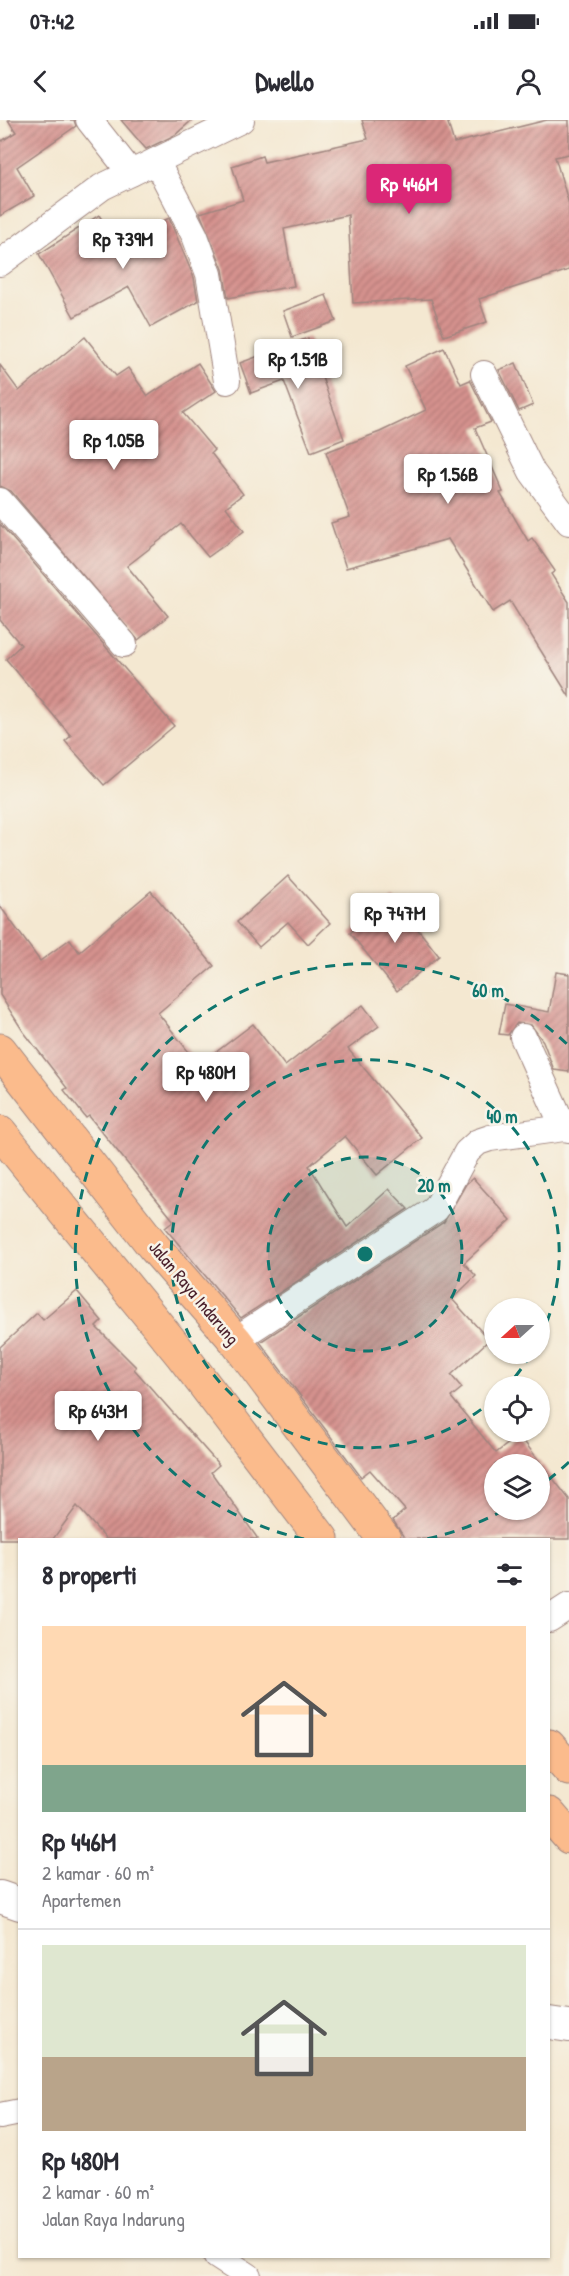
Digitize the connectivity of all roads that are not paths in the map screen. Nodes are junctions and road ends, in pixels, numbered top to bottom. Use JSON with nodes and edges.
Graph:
{"nodes":[{"id":1,"x":89,"y":120,"type":"edge"},
{"id":2,"x":241,"y":120,"type":"edge"},
{"id":3,"x":156,"y":161,"type":"junction"},
{"id":4,"x":131,"y":173,"type":"junction"},
{"id":5,"x":0,"y":263,"type":"edge"},
{"id":6,"x":484,"y":374,"type":"dead end"},
{"id":7,"x":227,"y":381,"type":"dead end"},
{"id":8,"x":0,"y":501,"type":"edge"},
{"id":9,"x":569,"y":522,"type":"edge"},
{"id":10,"x":124,"y":644,"type":"dead end"},
{"id":11,"x":523,"y":1037,"type":"dead end"},
{"id":12,"x":0,"y":1050,"type":"edge"},
{"id":13,"x":566,"y":1129,"type":"edge"},
{"id":14,"x":0,"y":1132,"type":"edge"},
{"id":15,"x":154,"y":1247,"type":"junction"},
{"id":16,"x":118,"y":1277,"type":"junction"},
{"id":17,"x":235,"y":1340,"type":"junction"},
{"id":18,"x":321,"y":1538,"type":"edge"},
{"id":19,"x":383,"y":1538,"type":"edge"},
{"id":20,"x":569,"y":1606,"type":"edge"},
{"id":21,"x":550,"y":1618,"type":"edge"},
{"id":22,"x":550,"y":1747,"type":"edge"},
{"id":23,"x":569,"y":1769,"type":"edge"},
{"id":24,"x":550,"y":1816,"type":"edge"},
{"id":25,"x":569,"y":1837,"type":"edge"},
{"id":26,"x":0,"y":1897,"type":"edge"},
{"id":27,"x":18,"y":1903,"type":"edge"},
{"id":28,"x":550,"y":2023,"type":"edge"},
{"id":29,"x":569,"y":2026,"type":"edge"},
{"id":30,"x":18,"y":2112,"type":"edge"},
{"id":31,"x":0,"y":2116,"type":"edge"},
{"id":32,"x":220,"y":2258,"type":"edge"},
{"id":33,"x":248,"y":2276,"type":"edge"}],
"edges":[{"from":1,"to":4,"type":"street"},
{"from":2,"to":3,"type":"street"},
{"from":3,"to":4,"type":"street"},
{"from":3,"to":7,"type":"street"},
{"from":4,"to":5,"type":"street"},
{"from":6,"to":9,"type":"street"},
{"from":8,"to":10,"type":"street"},
{"from":11,"to":13,"type":"street"},
{"from":12,"to":15,"type":"highway","name":"Jalan Raya Indarung"},
{"from":13,"to":17,"type":"street"},
{"from":14,"to":16,"type":"highway"},
{"from":15,"to":16,"type":"highway"},
{"from":15,"to":17,"type":"highway","name":"Jalan Raya Indarung"},
{"from":16,"to":18,"type":"highway"},
{"from":17,"to":19,"type":"highway","name":"Jalan Raya Indarung"},
{"from":20,"to":21,"type":"street"},
{"from":22,"to":23,"type":"highway"},
{"from":24,"to":25,"type":"highway"},
{"from":26,"to":27,"type":"street"},
{"from":28,"to":29,"type":"street"},
{"from":30,"to":31,"type":"street"},
{"from":32,"to":33,"type":"street"}]}
